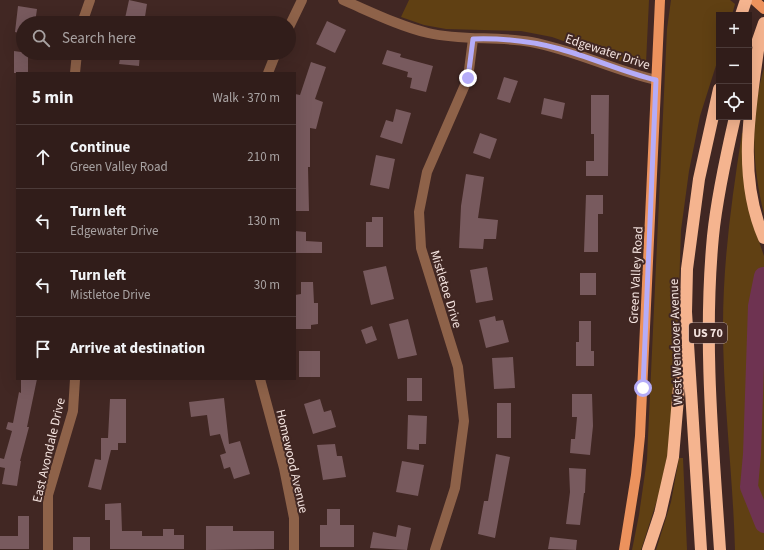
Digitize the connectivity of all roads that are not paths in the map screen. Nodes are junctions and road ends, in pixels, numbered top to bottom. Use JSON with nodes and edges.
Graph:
{"nodes":[{"id":1,"x":90,"y":0,"type":"edge"},
{"id":2,"x":302,"y":0,"type":"edge"},
{"id":3,"x":343,"y":0,"type":"edge"},
{"id":4,"x":660,"y":0,"type":"edge"},
{"id":5,"x":754,"y":0,"type":"edge"},
{"id":6,"x":764,"y":9,"type":"edge"},
{"id":7,"x":84,"y":16,"type":"edge"},
{"id":8,"x":294,"y":16,"type":"edge"},
{"id":9,"x":762,"y":29,"type":"edge"},
{"id":10,"x":473,"y":39,"type":"junction"},
{"id":11,"x":752,"y":57,"type":"edge"},
{"id":12,"x":76,"y":60,"type":"edge"},
{"id":13,"x":273,"y":60,"type":"edge"},
{"id":14,"x":75,"y":72,"type":"edge"},
{"id":15,"x":268,"y":72,"type":"edge"},
{"id":16,"x":656,"y":80,"type":"junction"},
{"id":17,"x":716,"y":104,"type":"edge"},
{"id":18,"x":734,"y":120,"type":"edge"},
{"id":19,"x":764,"y":238,"type":"edge"},
{"id":20,"x":686,"y":312,"type":"junction"},
{"id":21,"x":75,"y":380,"type":"edge"},
{"id":22,"x":260,"y":380,"type":"edge"},
{"id":23,"x":48,"y":550,"type":"edge"},
{"id":24,"x":294,"y":550,"type":"edge"},
{"id":25,"x":435,"y":550,"type":"edge"},
{"id":26,"x":624,"y":550,"type":"edge"},
{"id":27,"x":648,"y":550,"type":"edge"},
{"id":28,"x":701,"y":550,"type":"edge"},
{"id":29,"x":720,"y":550,"type":"edge"}],
"edges":[{"from":1,"to":7,"type":"street"},
{"from":2,"to":8,"type":"street"},
{"from":3,"to":10,"type":"street","name":"Edgewater Drive"},
{"from":4,"to":16,"type":"main road","name":"Green Valley Road"},
{"from":5,"to":6,"type":"main road"},
{"from":9,"to":11,"type":"highway"},
{"from":9,"to":19,"type":"highway"},
{"from":10,"to":16,"type":"street","name":"Edgewater Drive"},
{"from":10,"to":25,"type":"street","name":"Mistletoe Drive"},
{"from":12,"to":14,"type":"street"},
{"from":13,"to":15,"type":"street"},
{"from":16,"to":26,"type":"main road","name":"Green Valley Road"},
{"from":17,"to":20,"type":"highway","name":"West Wendover Avenue","number":"US 70"},
{"from":18,"to":29,"type":"highway","number":"US 70"},
{"from":20,"to":27,"type":"highway"},
{"from":20,"to":28,"type":"highway","name":"West Wendover Avenue","number":"US 70"},
{"from":21,"to":23,"type":"street","name":"East Avondale Drive"},
{"from":22,"to":24,"type":"street","name":"Homewood Avenue"}]}
